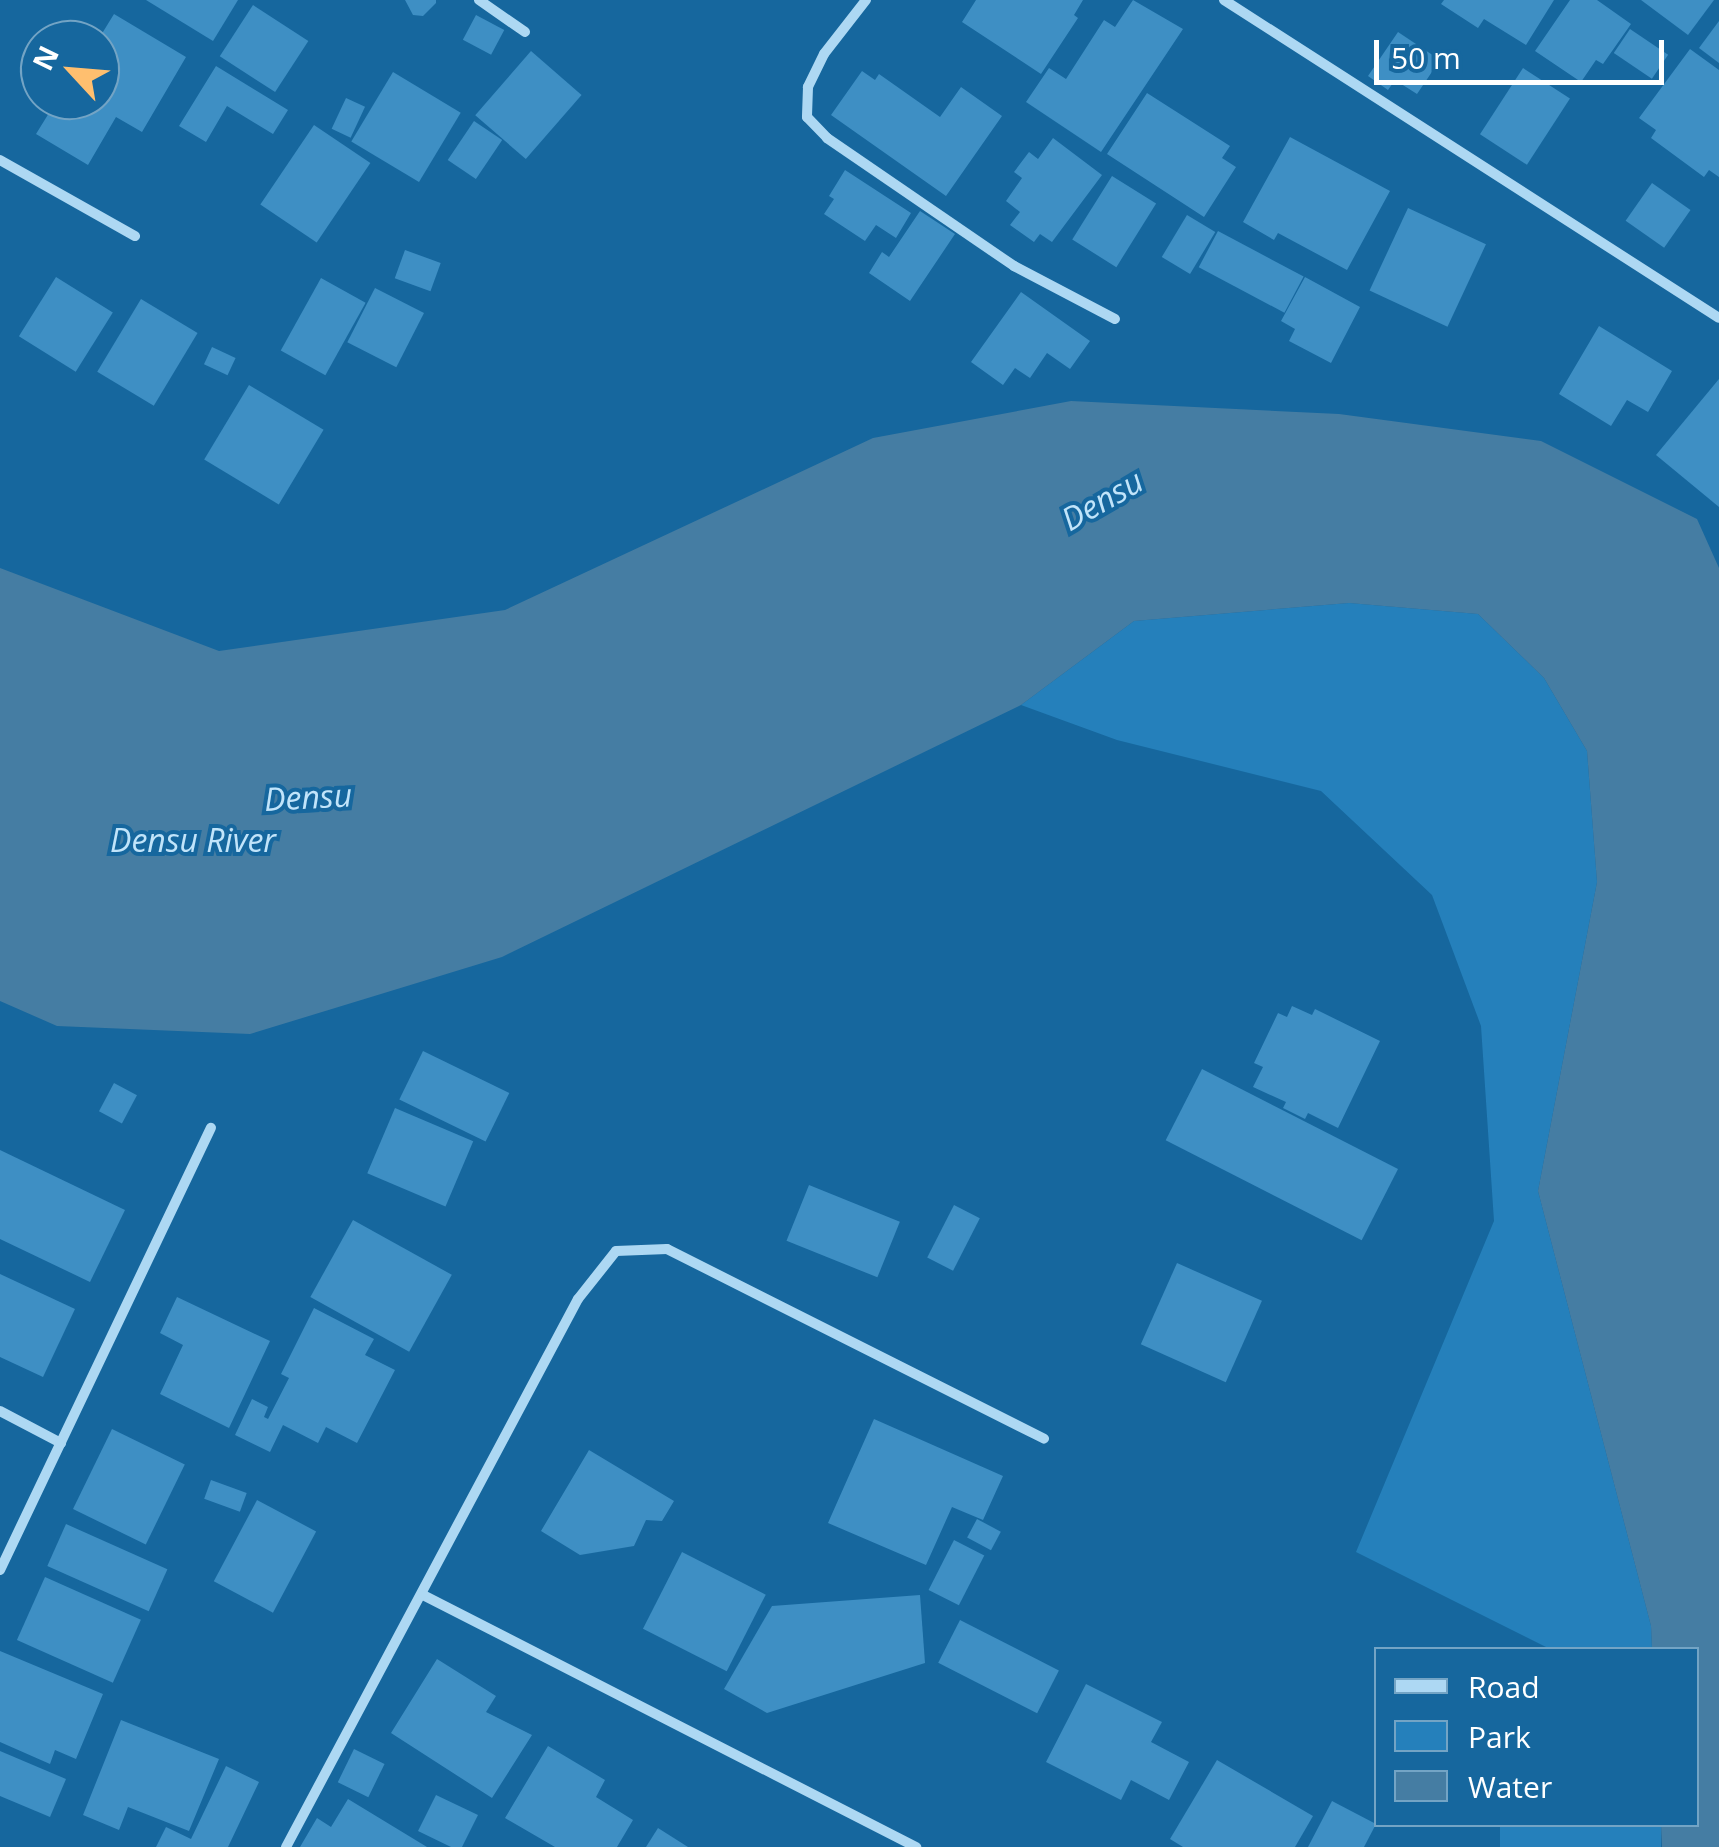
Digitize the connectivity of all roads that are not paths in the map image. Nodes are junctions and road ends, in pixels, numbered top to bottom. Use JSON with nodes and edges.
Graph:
{"nodes":[{"id":1,"x":479,"y":0,"type":"edge"},
{"id":2,"x":866,"y":0,"type":"edge"},
{"id":3,"x":1224,"y":0,"type":"edge"},
{"id":4,"x":525,"y":32,"type":"dead end"},
{"id":5,"x":0,"y":160,"type":"edge"},
{"id":6,"x":134,"y":236,"type":"dead end"},
{"id":7,"x":1719,"y":318,"type":"edge"},
{"id":8,"x":1115,"y":319,"type":"dead end"},
{"id":9,"x":210,"y":1128,"type":"dead end"},
{"id":10,"x":0,"y":1412,"type":"edge"},
{"id":11,"x":1044,"y":1439,"type":"dead end"},
{"id":12,"x":61,"y":1442,"type":"junction"},
{"id":13,"x":0,"y":1570,"type":"edge"},
{"id":14,"x":423,"y":1595,"type":"junction"},
{"id":15,"x":286,"y":1847,"type":"edge"},
{"id":16,"x":916,"y":1847,"type":"edge"}],
"edges":[{"from":1,"to":4,"type":"street"},
{"from":2,"to":8,"type":"street"},
{"from":3,"to":7,"type":"street"},
{"from":5,"to":6,"type":"street"},
{"from":9,"to":12,"type":"street"},
{"from":10,"to":12,"type":"street"},
{"from":11,"to":14,"type":"street"},
{"from":12,"to":13,"type":"street"},
{"from":14,"to":15,"type":"street"},
{"from":14,"to":16,"type":"street"}]}
